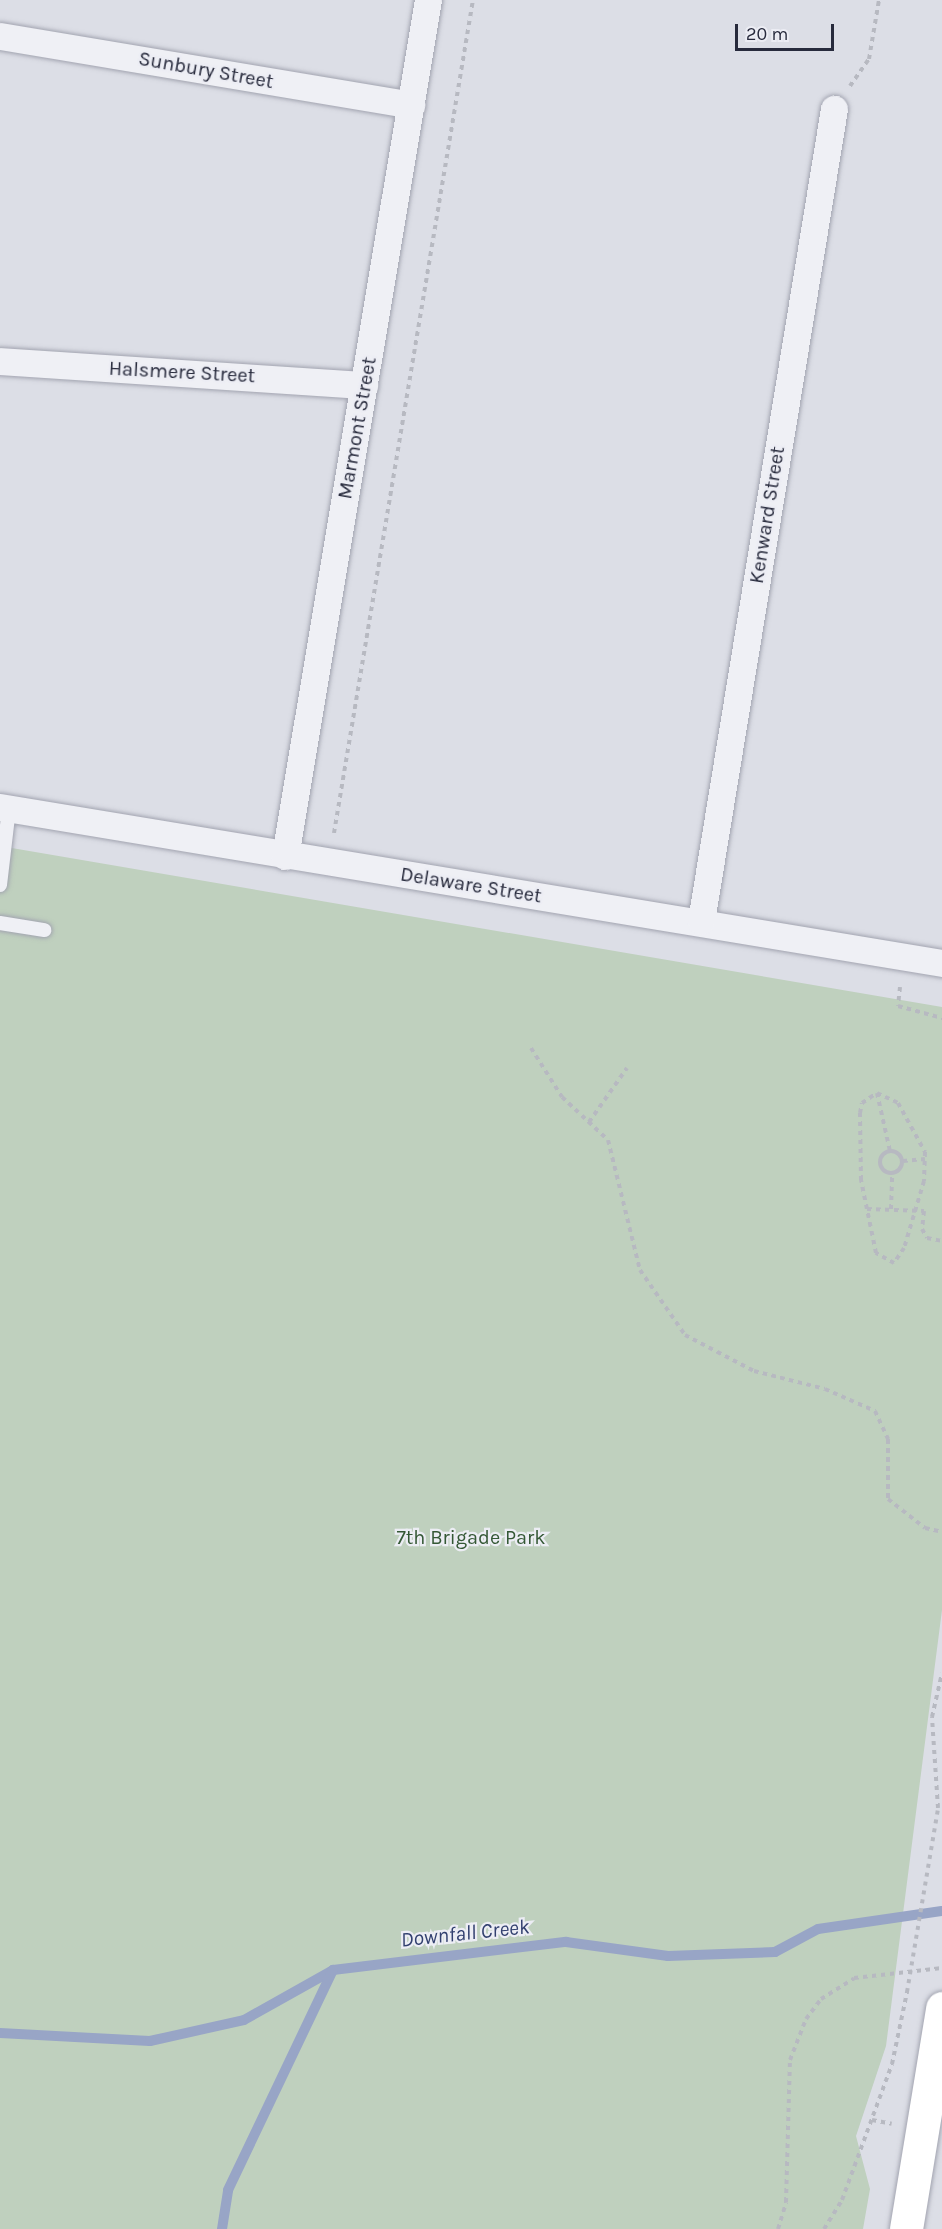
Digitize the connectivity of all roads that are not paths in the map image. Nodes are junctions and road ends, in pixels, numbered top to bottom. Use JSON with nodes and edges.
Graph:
{"nodes":[{"id":1,"x":428,"y":0,"type":"edge"},
{"id":2,"x":0,"y":36,"type":"edge"},
{"id":3,"x":411,"y":105,"type":"junction"},
{"id":4,"x":834,"y":109,"type":"road end"},
{"id":5,"x":0,"y":361,"type":"edge"},
{"id":6,"x":364,"y":385,"type":"junction"},
{"id":7,"x":4,"y":808,"type":"edge"},
{"id":8,"x":285,"y":856,"type":"junction"},
{"id":9,"x":0,"y":885,"type":"edge"},
{"id":10,"x":701,"y":921,"type":"junction"},
{"id":11,"x":0,"y":923,"type":"edge"},
{"id":12,"x":44,"y":930,"type":"dead end"},
{"id":13,"x":942,"y":963,"type":"edge"},
{"id":14,"x":942,"y":2008,"type":"edge"},
{"id":15,"x":906,"y":2229,"type":"edge"}],
"edges":[{"from":1,"to":3,"type":"street","name":"Marmont Street"},
{"from":2,"to":3,"type":"street","name":"Sunbury Street"},
{"from":3,"to":6,"type":"street","name":"Marmont Street"},
{"from":4,"to":10,"type":"street","name":"Kenward Street"},
{"from":5,"to":6,"type":"street","name":"Halsmere Street"},
{"from":6,"to":8,"type":"street","name":"Marmont Street"},
{"from":7,"to":8,"type":"street","name":"Delaware Street"},
{"from":7,"to":9,"type":"lane"},
{"from":8,"to":10,"type":"street","name":"Delaware Street"},
{"from":10,"to":13,"type":"street","name":"Delaware Street"},
{"from":11,"to":12,"type":"lane"},
{"from":14,"to":15,"type":"main road"}]}
